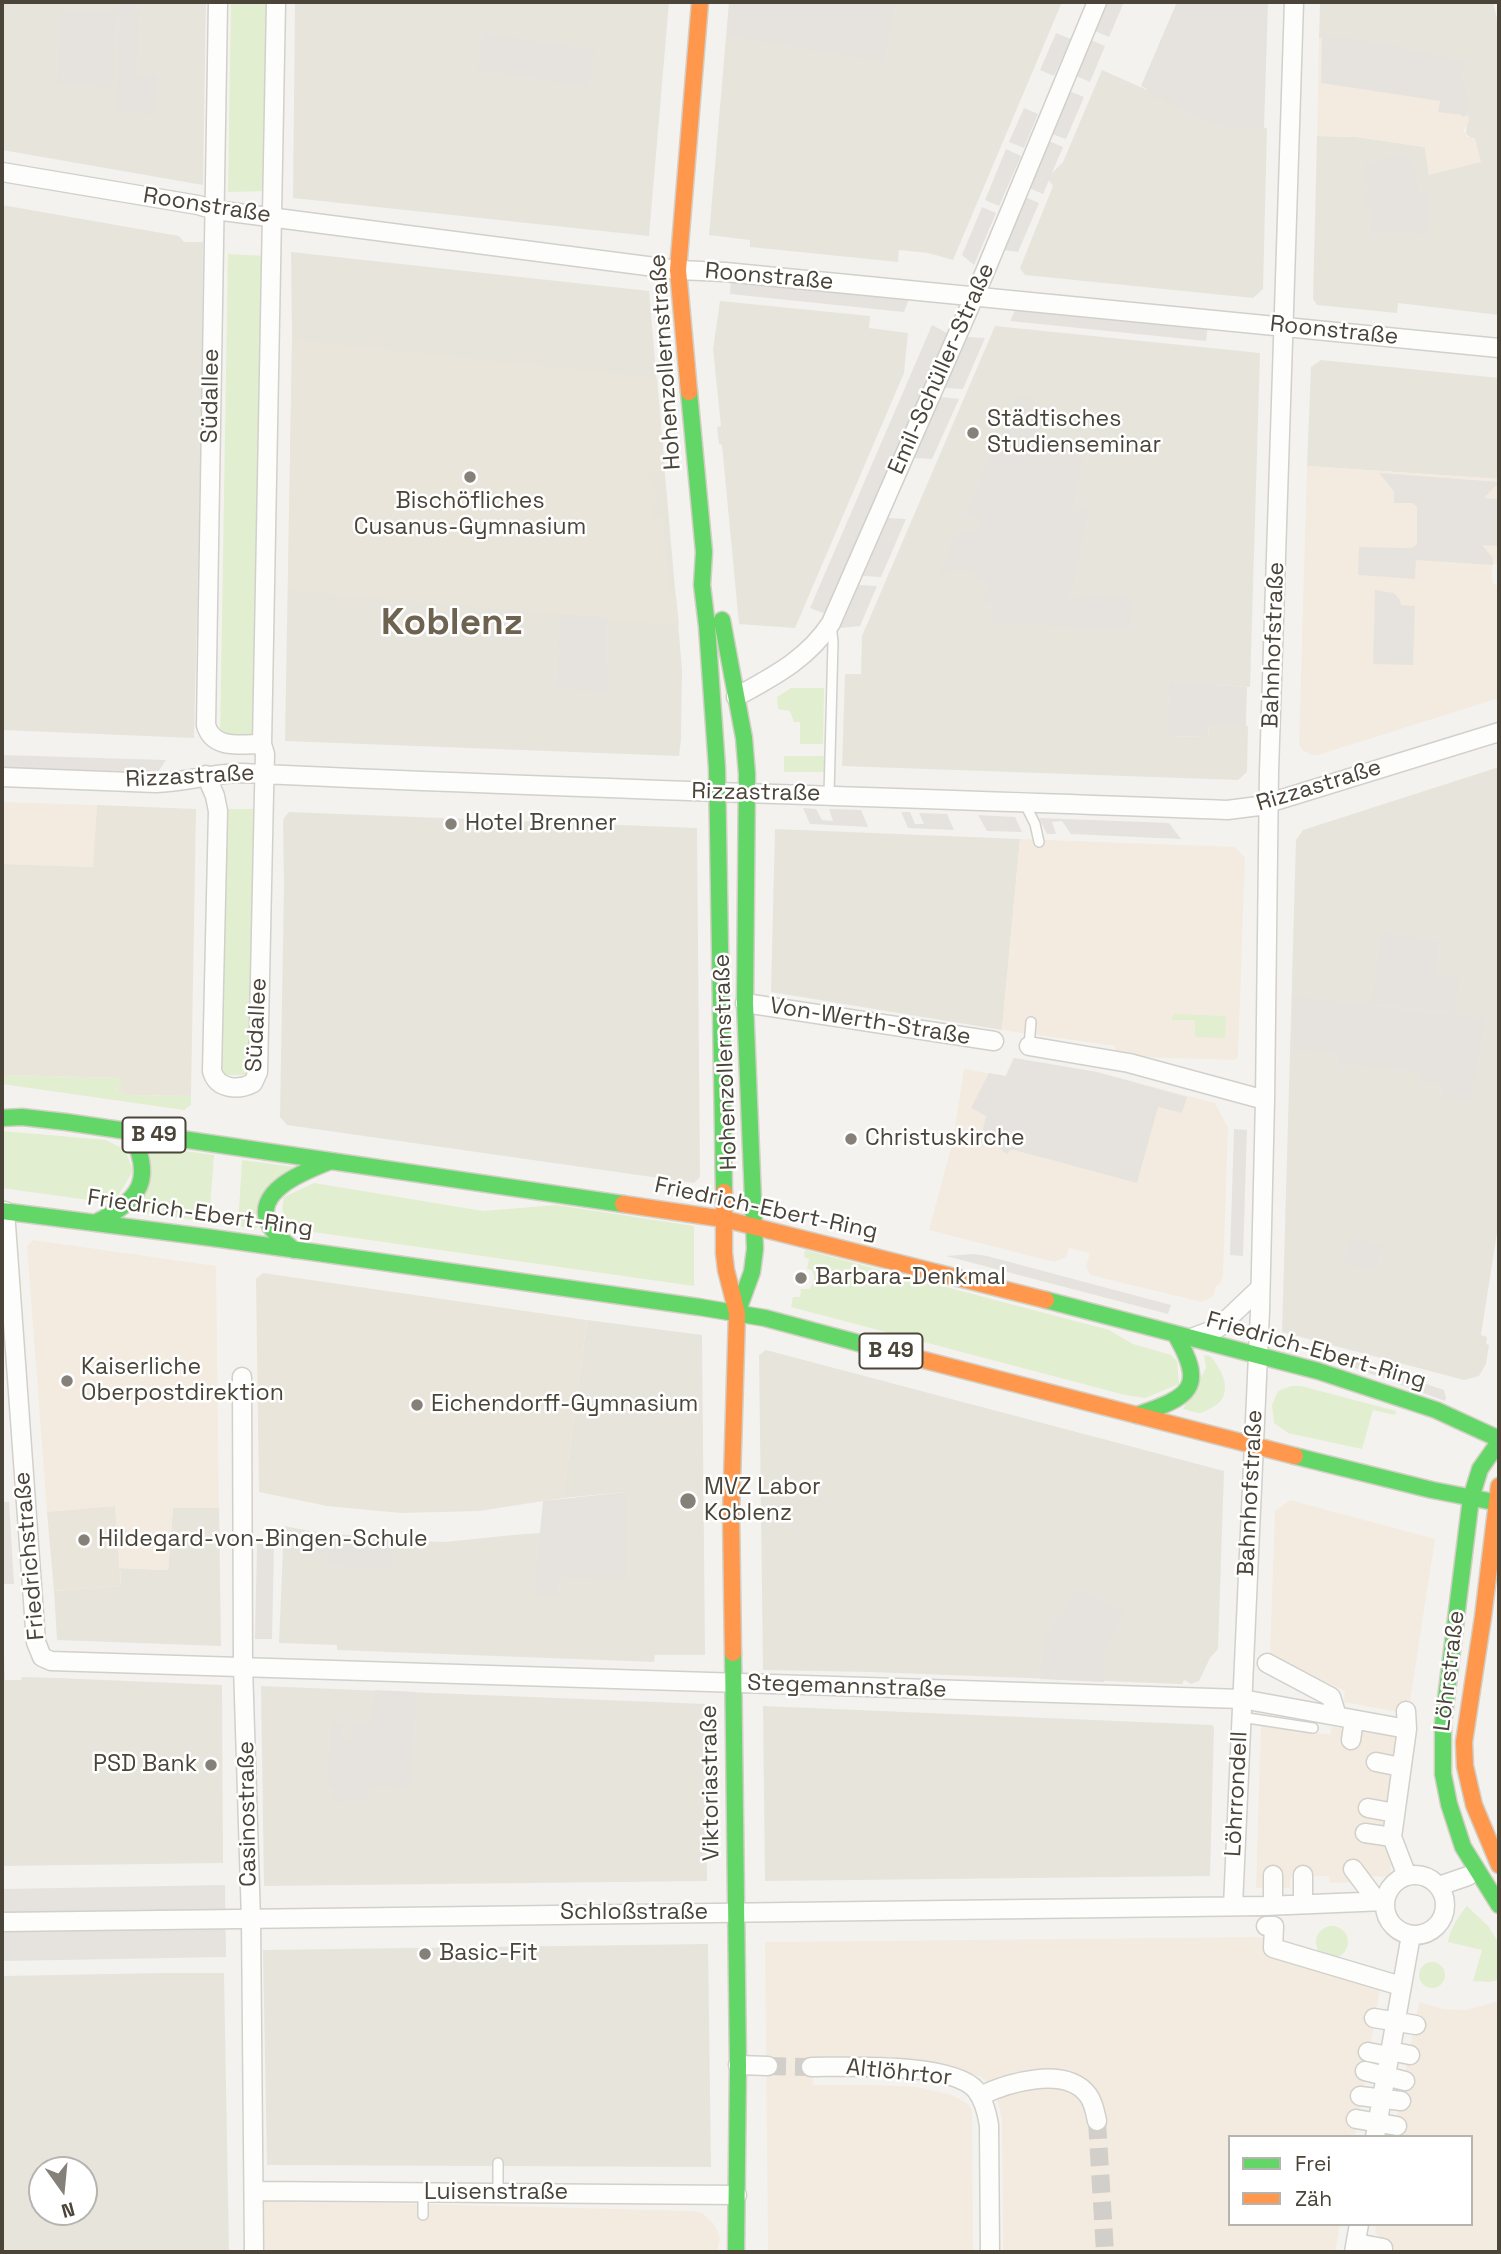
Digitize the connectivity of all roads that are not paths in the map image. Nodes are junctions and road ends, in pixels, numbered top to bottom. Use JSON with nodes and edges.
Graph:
{"nodes":[{"id":1,"x":218,"y":2,"type":"edge"},
{"id":2,"x":276,"y":2,"type":"edge"},
{"id":3,"x":700,"y":2,"type":"edge"},
{"id":4,"x":1097,"y":2,"type":"edge"},
{"id":5,"x":1294,"y":2,"type":"edge"},
{"id":6,"x":2,"y":172,"type":"edge"},
{"id":7,"x":215,"y":210,"type":"junction"},
{"id":8,"x":271,"y":217,"type":"junction"},
{"id":9,"x":678,"y":270,"type":"junction"},
{"id":10,"x":973,"y":296,"type":"junction"},
{"id":11,"x":1285,"y":327,"type":"junction"},
{"id":12,"x":1499,"y":348,"type":"edge"},
{"id":13,"x":704,"y":552,"type":"junction"},
{"id":14,"x":831,"y":623,"type":"junction"},
{"id":15,"x":736,"y":697,"type":"junction"},
{"id":16,"x":1499,"y":732,"type":"edge"},
{"id":17,"x":262,"y":744,"type":"junction"},
{"id":18,"x":264,"y":774,"type":"junction"},
{"id":19,"x":206,"y":775,"type":"junction"},
{"id":20,"x":2,"y":777,"type":"edge"},
{"id":21,"x":716,"y":792,"type":"junction"},
{"id":22,"x":748,"y":793,"type":"junction"},
{"id":23,"x":829,"y":794,"type":"junction"},
{"id":24,"x":1024,"y":802,"type":"junction"},
{"id":25,"x":1269,"y":803,"type":"junction"},
{"id":26,"x":1039,"y":842,"type":"dead end"},
{"id":27,"x":745,"y":1003,"type":"junction"},
{"id":28,"x":1031,"y":1022,"type":"dead end"},
{"id":29,"x":994,"y":1041,"type":"dead end"},
{"id":30,"x":1029,"y":1046,"type":"joint"},
{"id":31,"x":1265,"y":1100,"type":"junction"},
{"id":32,"x":2,"y":1118,"type":"edge"},
{"id":33,"x":130,"y":1131,"type":"junction"},
{"id":34,"x":332,"y":1161,"type":"junction"},
{"id":35,"x":3,"y":1211,"type":"edge"},
{"id":36,"x":724,"y":1219,"type":"junction"},
{"id":37,"x":94,"y":1223,"type":"junction"},
{"id":38,"x":755,"y":1226,"type":"junction"},
{"id":39,"x":294,"y":1250,"type":"junction"},
{"id":40,"x":1260,"y":1288,"type":"junction"},
{"id":41,"x":737,"y":1313,"type":"junction"},
{"id":42,"x":1182,"y":1336,"type":"junction"},
{"id":43,"x":1258,"y":1356,"type":"junction"},
{"id":44,"x":242,"y":1377,"type":"dead end"},
{"id":45,"x":1137,"y":1416,"type":"junction"},
{"id":46,"x":1499,"y":1441,"type":"edge"},
{"id":47,"x":1253,"y":1446,"type":"junction"},
{"id":48,"x":1499,"y":1486,"type":"edge"},
{"id":49,"x":1471,"y":1498,"type":"junction"},
{"id":50,"x":1499,"y":1503,"type":"edge"},
{"id":51,"x":1499,"y":1593,"type":"edge"},
{"id":52,"x":1483,"y":1618,"type":"junction"},
{"id":53,"x":1278,"y":1665,"type":"dead end"},
{"id":54,"x":243,"y":1666,"type":"junction"},
{"id":55,"x":732,"y":1683,"type":"junction"},
{"id":56,"x":1250,"y":1704,"type":"junction"},
{"id":57,"x":1345,"y":1718,"type":"junction"},
{"id":58,"x":1313,"y":1728,"type":"dead end"},
{"id":59,"x":1351,"y":1740,"type":"dead end"},
{"id":60,"x":1376,"y":1762,"type":"dead end"},
{"id":61,"x":1401,"y":1767,"type":"junction"},
{"id":62,"x":1369,"y":1805,"type":"dead end"},
{"id":63,"x":1396,"y":1810,"type":"junction"},
{"id":64,"x":1365,"y":1833,"type":"dead end"},
{"id":65,"x":1392,"y":1837,"type":"junction"},
{"id":66,"x":1499,"y":1862,"type":"edge"},
{"id":67,"x":1353,"y":1869,"type":"dead end"},
{"id":68,"x":1273,"y":1875,"type":"dead end"},
{"id":69,"x":1309,"y":1875,"type":"dead end"},
{"id":70,"x":1407,"y":1876,"type":"junction"},
{"id":71,"x":1468,"y":1876,"type":"dead end"},
{"id":72,"x":1439,"y":1886,"type":"junction"},
{"id":73,"x":1381,"y":1901,"type":"junction"},
{"id":74,"x":1497,"y":1901,"type":"edge"},
{"id":75,"x":1309,"y":1904,"type":"junction"},
{"id":76,"x":1269,"y":1905,"type":"junction"},
{"id":77,"x":1233,"y":1906,"type":"junction"},
{"id":78,"x":735,"y":1912,"type":"junction"},
{"id":79,"x":251,"y":1920,"type":"junction"},
{"id":80,"x":2,"y":1922,"type":"edge"},
{"id":81,"x":1266,"y":1926,"type":"dead end"},
{"id":82,"x":1411,"y":1935,"type":"junction"},
{"id":83,"x":1401,"y":1986,"type":"junction"},
{"id":84,"x":1374,"y":2018,"type":"dead end"},
{"id":85,"x":1395,"y":2022,"type":"junction"},
{"id":86,"x":1416,"y":2025,"type":"dead end"},
{"id":87,"x":1368,"y":2052,"type":"dead end"},
{"id":88,"x":1390,"y":2053,"type":"junction"},
{"id":89,"x":1410,"y":2055,"type":"dead end"},
{"id":90,"x":738,"y":2065,"type":"junction"},
{"id":91,"x":768,"y":2066,"type":"tunnel mouth"},
{"id":92,"x":811,"y":2067,"type":"tunnel mouth"},
{"id":93,"x":1364,"y":2071,"type":"dead end"},
{"id":94,"x":1385,"y":2076,"type":"junction"},
{"id":95,"x":1405,"y":2081,"type":"dead end"},
{"id":96,"x":980,"y":2096,"type":"junction"},
{"id":97,"x":1360,"y":2096,"type":"dead end"},
{"id":98,"x":1381,"y":2100,"type":"junction"},
{"id":99,"x":1401,"y":2101,"type":"dead end"},
{"id":100,"x":1356,"y":2119,"type":"dead end"},
{"id":101,"x":1097,"y":2121,"type":"tunnel mouth"},
{"id":102,"x":1376,"y":2131,"type":"edge"},
{"id":103,"x":1396,"y":2131,"type":"edge"},
{"id":104,"x":498,"y":2163,"type":"dead end"},
{"id":105,"x":255,"y":2191,"type":"junction"},
{"id":106,"x":423,"y":2192,"type":"junction"},
{"id":107,"x":498,"y":2193,"type":"junction"},
{"id":108,"x":737,"y":2195,"type":"junction"},
{"id":109,"x":423,"y":2215,"type":"dead end"},
{"id":110,"x":1356,"y":2238,"type":"edge"},
{"id":111,"x":1382,"y":2243,"type":"dead end"},
{"id":112,"x":254,"y":2252,"type":"edge"},
{"id":113,"x":736,"y":2252,"type":"edge"},
{"id":114,"x":990,"y":2252,"type":"edge"}],
"edges":[{"from":1,"to":7,"type":"street","name":"Südallee"},
{"from":2,"to":8,"type":"street","name":"Südallee"},
{"from":3,"to":9,"type":"street","name":"Hohenzollernstraße"},
{"from":4,"to":10,"type":"street","name":"Emil-Schüller-Straße"},
{"from":5,"to":11,"type":"street","name":"Bahnhofstraße"},
{"from":6,"to":7,"type":"street","name":"Roonstraße"},
{"from":7,"to":8,"type":"street","name":"Roonstraße"},
{"from":7,"to":17,"type":"street","name":"Südallee"},
{"from":8,"to":9,"type":"street","name":"Roonstraße"},
{"from":8,"to":17,"type":"street","name":"Südallee"},
{"from":9,"to":10,"type":"street","name":"Roonstraße"},
{"from":9,"to":13,"type":"street","name":"Hohenzollernstraße"},
{"from":10,"to":11,"type":"street","name":"Roonstraße"},
{"from":10,"to":14,"type":"street","name":"Emil-Schüller-Straße"},
{"from":11,"to":12,"type":"street","name":"Roonstraße"},
{"from":11,"to":25,"type":"street","name":"Bahnhofstraße"},
{"from":13,"to":15,"type":"street","name":"Hohenzollernstraße"},
{"from":13,"to":21,"type":"street","name":"Hohenzollernstraße"},
{"from":14,"to":15,"type":"street","name":"Emil-Schüller-Straße"},
{"from":14,"to":23,"type":"lane"},
{"from":15,"to":22,"type":"street","name":"Hohenzollernstraße"},
{"from":16,"to":25,"type":"street","name":"Rizzastraße"},
{"from":17,"to":18,"type":"street","name":"Südallee"},
{"from":18,"to":19,"type":"street","name":"Rizzastraße"},
{"from":18,"to":19,"type":"street","name":"Südallee"},
{"from":18,"to":21,"type":"street","name":"Rizzastraße"},
{"from":19,"to":20,"type":"street","name":"Rizzastraße"},
{"from":21,"to":22,"type":"street","name":"Rizzastraße"},
{"from":21,"to":36,"type":"street","name":"Hohenzollernstraße"},
{"from":22,"to":23,"type":"street","name":"Rizzastraße"},
{"from":22,"to":27,"type":"street","name":"Hohenzollernstraße"},
{"from":23,"to":24,"type":"street","name":"Rizzastraße"},
{"from":24,"to":25,"type":"street","name":"Rizzastraße"},
{"from":24,"to":26,"type":"lane"},
{"from":25,"to":31,"type":"street","name":"Bahnhofstraße"},
{"from":27,"to":29,"type":"street","name":"Von-Werth-Straße"},
{"from":27,"to":38,"type":"street","name":"Hohenzollernstraße"},
{"from":28,"to":30,"type":"lane"},
{"from":30,"to":31,"type":"street"},
{"from":31,"to":40,"type":"street","name":"Bahnhofstraße"},
{"from":32,"to":33,"type":"street","name":"Friedrich-Ebert-Ring","number":"B 49"},
{"from":33,"to":34,"type":"street","name":"Friedrich-Ebert-Ring","number":"B 49"},
{"from":33,"to":37,"type":"street","number":"B 49"},
{"from":34,"to":36,"type":"street","name":"Friedrich-Ebert-Ring","number":"B 49"},
{"from":34,"to":39,"type":"street"},
{"from":35,"to":37,"type":"street","name":"Friedrich-Ebert-Ring","number":"B 49"},
{"from":35,"to":54,"type":"street","name":"Friedrichstraße"},
{"from":36,"to":38,"type":"street","name":"Friedrich-Ebert-Ring","number":"B 49"},
{"from":36,"to":41,"type":"street","name":"Hohenzollernstraße"},
{"from":37,"to":39,"type":"street","name":"Friedrich-Ebert-Ring","number":"B 49"},
{"from":38,"to":41,"type":"street","name":"Hohenzollernstraße"},
{"from":38,"to":42,"type":"street","name":"Friedrich-Ebert-Ring","number":"B 49"},
{"from":39,"to":41,"type":"street","name":"Friedrich-Ebert-Ring","number":"B 49"},
{"from":40,"to":42,"type":"street"},
{"from":40,"to":43,"type":"street","name":"Bahnhofstraße"},
{"from":41,"to":45,"type":"street","name":"Friedrich-Ebert-Ring","number":"B 49"},
{"from":41,"to":55,"type":"street","name":"Viktoriastraße"},
{"from":42,"to":43,"type":"street","name":"Friedrich-Ebert-Ring","number":"B 49"},
{"from":42,"to":45,"type":"street"},
{"from":43,"to":46,"type":"street","name":"Friedrich-Ebert-Ring","number":"B 49"},
{"from":43,"to":47,"type":"street","name":"Bahnhofstraße"},
{"from":44,"to":54,"type":"street","name":"Casinostraße"},
{"from":45,"to":47,"type":"street","name":"Friedrich-Ebert-Ring","number":"B 49"},
{"from":46,"to":49,"type":"street","name":"Löhrstraße"},
{"from":47,"to":49,"type":"street","name":"Friedrich-Ebert-Ring","number":"B 49"},
{"from":47,"to":56,"type":"street","name":"Bahnhofstraße"},
{"from":48,"to":50,"type":"street","name":"Löhrstraße"},
{"from":49,"to":50,"type":"street","name":"Friedrich-Ebert-Ring","number":"B 49"},
{"from":49,"to":74,"type":"street","name":"Löhrstraße"},
{"from":50,"to":52,"type":"street","name":"Löhrstraße"},
{"from":51,"to":52,"type":"street"},
{"from":52,"to":66,"type":"street","name":"Löhrstraße"},
{"from":53,"to":57,"type":"street"},
{"from":54,"to":55,"type":"street","name":"Stegemannstraße"},
{"from":54,"to":79,"type":"street","name":"Casinostraße"},
{"from":55,"to":56,"type":"street","name":"Stegemannstraße"},
{"from":55,"to":78,"type":"street","name":"Viktoriastraße"},
{"from":56,"to":57,"type":"street","name":"Löhrrondell"},
{"from":56,"to":58,"type":"lane"},
{"from":56,"to":77,"type":"street","name":"Löhrrondell"},
{"from":57,"to":59,"type":"street"},
{"from":57,"to":61,"type":"street","name":"Löhrrondell"},
{"from":60,"to":61,"type":"street"},
{"from":61,"to":63,"type":"street","name":"Löhrrondell"},
{"from":62,"to":63,"type":"street"},
{"from":63,"to":65,"type":"street","name":"Löhrrondell"},
{"from":64,"to":65,"type":"street"},
{"from":65,"to":70,"type":"street","name":"Löhrrondell"},
{"from":67,"to":73,"type":"street"},
{"from":68,"to":76,"type":"street","name":"Löhrrondell"},
{"from":69,"to":75,"type":"street"},
{"from":70,"to":72,"type":"street"},
{"from":70,"to":73,"type":"street"},
{"from":71,"to":72,"type":"street"},
{"from":72,"to":82,"type":"street"},
{"from":73,"to":75,"type":"street"},
{"from":73,"to":82,"type":"street"},
{"from":75,"to":76,"type":"street"},
{"from":76,"to":77,"type":"street","name":"Schloßstraße"},
{"from":77,"to":78,"type":"street","name":"Schloßstraße"},
{"from":78,"to":79,"type":"street","name":"Schloßstraße"},
{"from":78,"to":90,"type":"street","name":"Viktoriastraße"},
{"from":79,"to":80,"type":"street","name":"Schloßstraße"},
{"from":79,"to":105,"type":"street","name":"Casinostraße"},
{"from":81,"to":83,"type":"street"},
{"from":82,"to":83,"type":"street"},
{"from":83,"to":85,"type":"street"},
{"from":84,"to":85,"type":"street"},
{"from":85,"to":86,"type":"street"},
{"from":85,"to":88,"type":"street"},
{"from":87,"to":88,"type":"street"},
{"from":88,"to":89,"type":"street"},
{"from":88,"to":94,"type":"street"},
{"from":90,"to":91,"type":"street"},
{"from":90,"to":108,"type":"street","name":"Viktoriastraße"},
{"from":92,"to":96,"type":"street","name":"Altlöhrtor"},
{"from":93,"to":94,"type":"street"},
{"from":94,"to":95,"type":"street"},
{"from":94,"to":98,"type":"street"},
{"from":96,"to":101,"type":"street","name":"Altlöhrtor"},
{"from":96,"to":114,"type":"street","name":"Altlöhrtor"},
{"from":97,"to":98,"type":"street"},
{"from":98,"to":99,"type":"street"},
{"from":98,"to":102,"type":"street"},
{"from":100,"to":102,"type":"street"},
{"from":102,"to":103,"type":"street"},
{"from":104,"to":107,"type":"lane"},
{"from":105,"to":106,"type":"street","name":"Luisenstraße"},
{"from":105,"to":112,"type":"street","name":"Casinostraße"},
{"from":106,"to":107,"type":"street","name":"Luisenstraße"},
{"from":106,"to":109,"type":"lane"},
{"from":107,"to":108,"type":"street","name":"Luisenstraße"},
{"from":108,"to":113,"type":"street","name":"Viktoriastraße"},
{"from":110,"to":111,"type":"street"}]}
